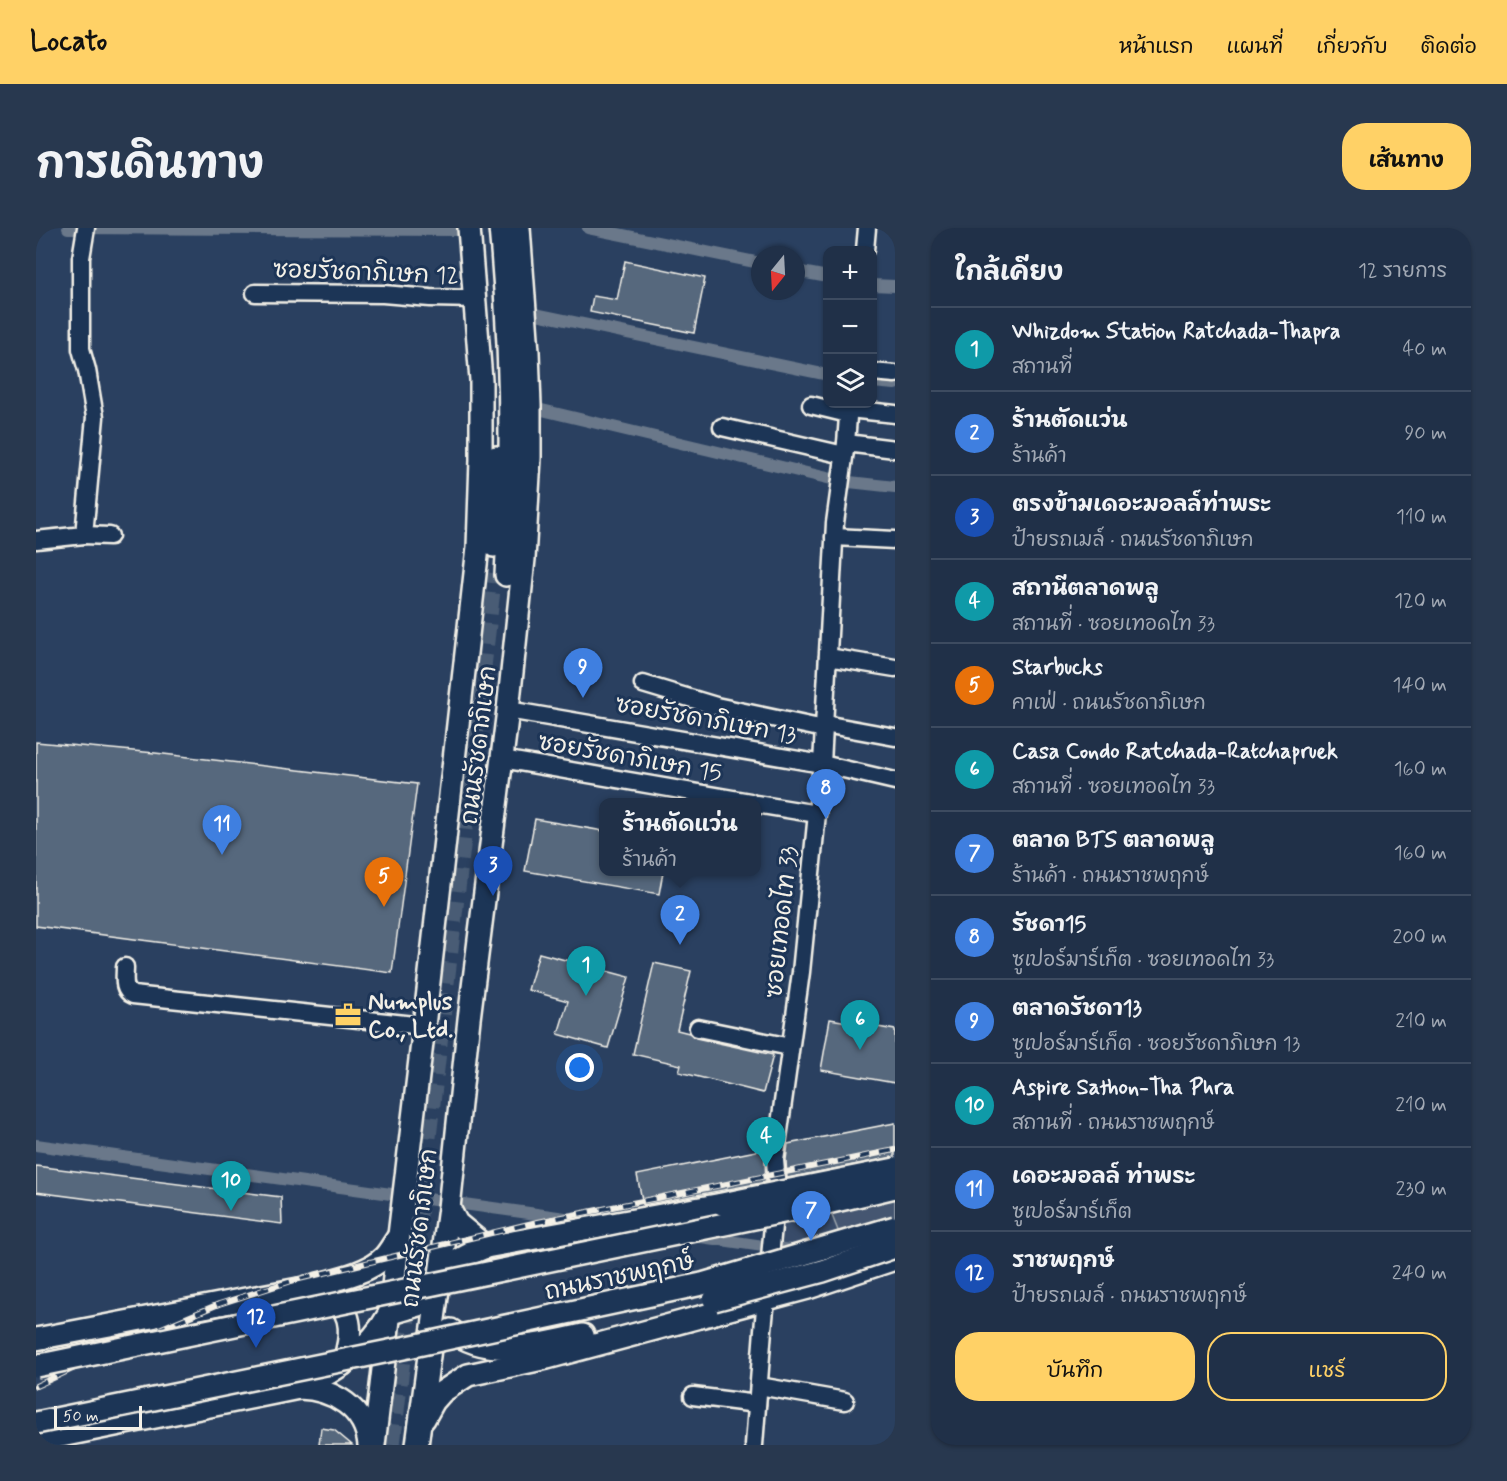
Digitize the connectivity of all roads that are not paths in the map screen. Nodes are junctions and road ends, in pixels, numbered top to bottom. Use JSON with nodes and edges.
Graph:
{"nodes":[{"id":1,"x":469,"y":228,"type":"edge"},
{"id":2,"x":486,"y":228,"type":"edge"},
{"id":3,"x":500,"y":228,"type":"edge"},
{"id":4,"x":519,"y":228,"type":"edge"},
{"id":5,"x":867,"y":228,"type":"edge"},
{"id":6,"x":85,"y":229,"type":"edge"},
{"id":7,"x":865,"y":246,"type":"edge"},
{"id":8,"x":255,"y":293,"type":"dead end"},
{"id":9,"x":476,"y":299,"type":"junction"},
{"id":10,"x":877,"y":372,"type":"edge"},
{"id":11,"x":895,"y":374,"type":"edge"},
{"id":12,"x":811,"y":405,"type":"dead end"},
{"id":13,"x":849,"y":409,"type":"edge"},
{"id":14,"x":895,"y":414,"type":"edge"},
{"id":15,"x":722,"y":427,"type":"dead end"},
{"id":16,"x":845,"y":449,"type":"junction"},
{"id":17,"x":895,"y":449,"type":"edge"},
{"id":18,"x":84,"y":535,"type":"junction"},
{"id":19,"x":110,"y":536,"type":"dead end"},
{"id":20,"x":834,"y":537,"type":"junction"},
{"id":21,"x":36,"y":540,"type":"edge"},
{"id":22,"x":895,"y":540,"type":"edge"},
{"id":23,"x":828,"y":657,"type":"junction"},
{"id":24,"x":895,"y":668,"type":"edge"},
{"id":25,"x":644,"y":684,"type":"dead end"},
{"id":26,"x":508,"y":710,"type":"junction"},
{"id":27,"x":824,"y":727,"type":"junction"},
{"id":28,"x":895,"y":737,"type":"edge"},
{"id":29,"x":502,"y":759,"type":"junction"},
{"id":30,"x":822,"y":764,"type":"junction"},
{"id":31,"x":895,"y":781,"type":"edge"},
{"id":32,"x":727,"y":798,"type":"edge"},
{"id":33,"x":761,"y":805,"type":"edge"},
{"id":34,"x":817,"y":814,"type":"junction"},
{"id":35,"x":125,"y":967,"type":"dead end"},
{"id":36,"x":424,"y":1026,"type":"junction"},
{"id":37,"x":698,"y":1028,"type":"dead end"},
{"id":38,"x":790,"y":1047,"type":"junction"},
{"id":39,"x":895,"y":1160,"type":"edge"},
{"id":40,"x":895,"y":1169,"type":"edge"},
{"id":41,"x":777,"y":1184,"type":"junction"},
{"id":42,"x":895,"y":1187,"type":"edge"},
{"id":43,"x":449,"y":1208,"type":"junction"},
{"id":44,"x":895,"y":1227,"type":"edge"},
{"id":45,"x":398,"y":1237,"type":"junction"},
{"id":46,"x":486,"y":1247,"type":"junction"},
{"id":47,"x":895,"y":1247,"type":"edge"},
{"id":48,"x":895,"y":1259,"type":"edge"},
{"id":49,"x":304,"y":1288,"type":"junction"},
{"id":50,"x":326,"y":1294,"type":"junction"},
{"id":51,"x":767,"y":1299,"type":"junction"},
{"id":52,"x":436,"y":1300,"type":"junction"},
{"id":53,"x":389,"y":1314,"type":"junction"},
{"id":54,"x":587,"y":1334,"type":"junction"},
{"id":55,"x":36,"y":1339,"type":"edge"},
{"id":56,"x":36,"y":1366,"type":"edge"},
{"id":57,"x":336,"y":1369,"type":"junction"},
{"id":58,"x":468,"y":1375,"type":"junction"},
{"id":59,"x":759,"y":1386,"type":"junction"},
{"id":60,"x":299,"y":1388,"type":"junction"},
{"id":61,"x":693,"y":1396,"type":"dead end"},
{"id":62,"x":845,"y":1401,"type":"dead end"},
{"id":63,"x":757,"y":1404,"type":"junction"},
{"id":64,"x":36,"y":1423,"type":"edge"},
{"id":65,"x":419,"y":1435,"type":"edge"},
{"id":66,"x":81,"y":1439,"type":"edge"},
{"id":67,"x":36,"y":1441,"type":"edge"},
{"id":68,"x":371,"y":1445,"type":"edge"},
{"id":69,"x":754,"y":1445,"type":"edge"}],
"edges":[{"from":1,"to":9,"type":"main road","name":"ถนนรัชดาภิเษก"},
{"from":2,"to":3,"type":"main road"},
{"from":4,"to":26,"type":"main road","name":"ถนนรัชดาภิเษก"},
{"from":5,"to":7,"type":"street"},
{"from":6,"to":18,"type":"street"},
{"from":8,"to":9,"type":"street","name":"ซอยรัชดาภิเษก 12"},
{"from":9,"to":36,"type":"main road","name":"ถนนรัชดาภิเษก"},
{"from":10,"to":11,"type":"street"},
{"from":12,"to":13,"type":"street"},
{"from":13,"to":14,"type":"street"},
{"from":13,"to":16,"type":"street","name":"ซอยเทอดไท 33"},
{"from":15,"to":16,"type":"street"},
{"from":16,"to":17,"type":"street"},
{"from":16,"to":20,"type":"street","name":"ซอยเทอดไท 33"},
{"from":18,"to":19,"type":"street"},
{"from":18,"to":21,"type":"street"},
{"from":20,"to":22,"type":"street"},
{"from":20,"to":23,"type":"street","name":"ซอยเทอดไท 33"},
{"from":23,"to":24,"type":"street"},
{"from":23,"to":27,"type":"street","name":"ซอยเทอดไท 33"},
{"from":25,"to":27,"type":"street"},
{"from":26,"to":29,"type":"main road","name":"ถนนรัชดาภิเษก"},
{"from":26,"to":30,"type":"street","name":"ซอยรัชดาภิเษก 13"},
{"from":27,"to":28,"type":"street"},
{"from":27,"to":30,"type":"street","name":"ซอยเทอดไท 33"},
{"from":29,"to":32,"type":"street","name":"ซอยรัชดาภิเษก 15"},
{"from":29,"to":43,"type":"main road","name":"ถนนรัชดาภิเษก"},
{"from":30,"to":31,"type":"street","name":"ซอยรัชดาภิเษก 13"},
{"from":30,"to":34,"type":"street","name":"ซอยเทอดไท 33"},
{"from":33,"to":34,"type":"street"},
{"from":34,"to":38,"type":"street","name":"ซอยเทอดไท 33"},
{"from":35,"to":36,"type":"street"},
{"from":36,"to":45,"type":"main road","name":"ถนนรัชดาภิเษก"},
{"from":37,"to":38,"type":"street"},
{"from":38,"to":41,"type":"street","name":"ซอยเทอดไท 33"},
{"from":39,"to":41,"type":"main road"},
{"from":40,"to":46,"type":"main road","bridge":true},
{"from":41,"to":46,"type":"main road"},
{"from":41,"to":51,"type":"street","name":"ซอยเทอดไท 33"},
{"from":42,"to":56,"type":"main road","name":"ถนนราชพฤกษ์","bridge":true},
{"from":43,"to":46,"type":"main road"},
{"from":43,"to":52,"type":"main road","name":"ถนนรัชดาภิเษก"},
{"from":44,"to":64,"type":"main road","name":"ถนนราชพฤกษ์","bridge":true},
{"from":45,"to":49,"type":"main road"},
{"from":45,"to":53,"type":"main road","name":"ถนนรัชดาภิเษก"},
{"from":46,"to":52,"type":"main road"},
{"from":47,"to":54,"type":"main road","bridge":true},
{"from":48,"to":51,"type":"main road"},
{"from":49,"to":50,"type":"main road"},
{"from":49,"to":55,"type":"main road"},
{"from":50,"to":53,"type":"main road"},
{"from":50,"to":57,"type":"main road"},
{"from":51,"to":58,"type":"main road"},
{"from":51,"to":59,"type":"street","name":"ซอยเทอดไท 33"},
{"from":52,"to":53,"type":"main road"},
{"from":52,"to":54,"type":"main road"},
{"from":52,"to":65,"type":"main road","name":"ถนนรัชดาภิเษก"},
{"from":53,"to":57,"type":"main road"},
{"from":53,"to":68,"type":"main road","name":"ถนนรัชดาภิเษก"},
{"from":54,"to":58,"type":"main road"},
{"from":57,"to":60,"type":"main road"},
{"from":58,"to":65,"type":"main road"},
{"from":59,"to":62,"type":"street"},
{"from":59,"to":63,"type":"street","name":"ซอยเทอดไท 33"},
{"from":60,"to":66,"type":"main road"},
{"from":60,"to":68,"type":"main road"},
{"from":61,"to":63,"type":"street"},
{"from":63,"to":69,"type":"street","name":"ซอยเทอดไท 33"},
{"from":66,"to":67,"type":"main road"}]}
